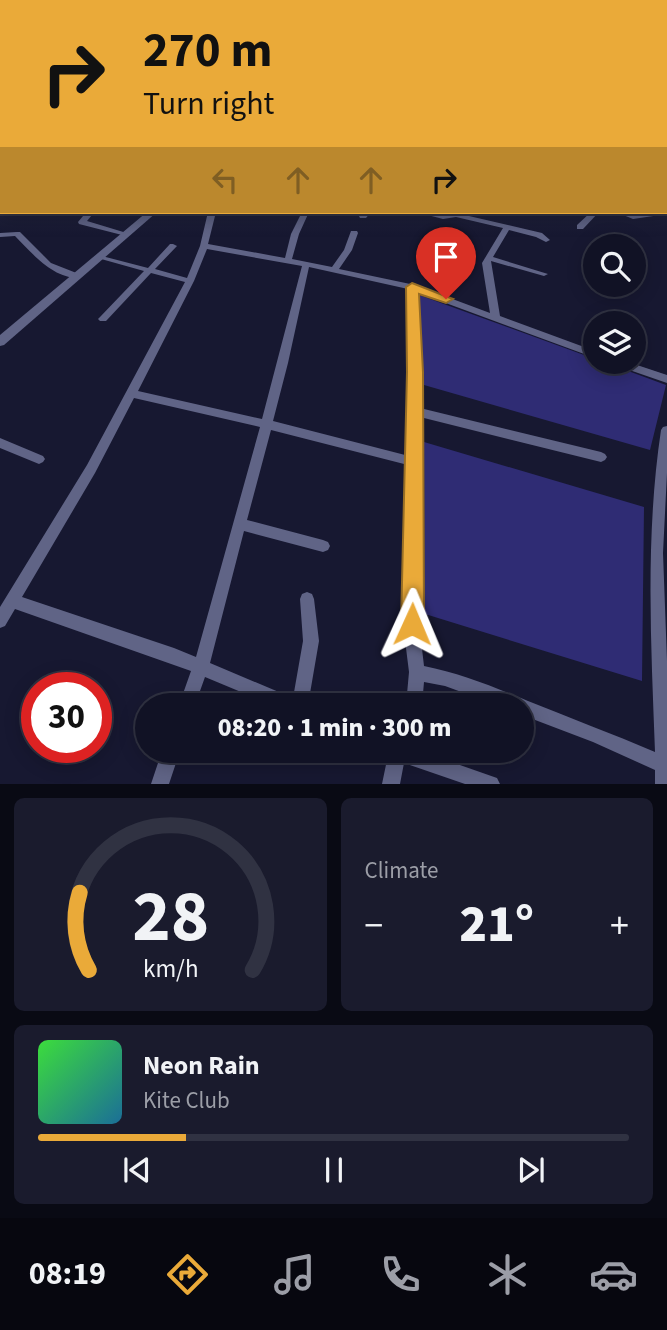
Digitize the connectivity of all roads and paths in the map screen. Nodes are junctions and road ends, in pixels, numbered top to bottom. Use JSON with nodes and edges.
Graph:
{"nodes":[{"id":1,"x":83,"y":214,"type":"edge"},
{"id":2,"x":150,"y":214,"type":"edge"},
{"id":3,"x":212,"y":214,"type":"edge"},
{"id":4,"x":305,"y":214,"type":"edge"},
{"id":5,"x":431,"y":214,"type":"edge"},
{"id":6,"x":593,"y":214,"type":"edge"},
{"id":7,"x":625,"y":214,"type":"edge"},
{"id":8,"x":646,"y":214,"type":"edge"},
{"id":9,"x":580,"y":227,"type":"dead end"},
{"id":10,"x":506,"y":229,"type":"junction"},
{"id":11,"x":354,"y":233,"type":"dead end"},
{"id":12,"x":126,"y":234,"type":"junction"},
{"id":13,"x":0,"y":235,"type":"edge"},
{"id":14,"x":546,"y":240,"type":"dead end"},
{"id":15,"x":173,"y":246,"type":"dead end"},
{"id":16,"x":204,"y":246,"type":"junction"},
{"id":17,"x":98,"y":257,"type":"junction"},
{"id":18,"x":488,"y":258,"type":"junction"},
{"id":19,"x":288,"y":260,"type":"junction"},
{"id":20,"x":306,"y":264,"type":"junction"},
{"id":21,"x":150,"y":270,"type":"junction"},
{"id":22,"x":334,"y":270,"type":"junction"},
{"id":23,"x":544,"y":274,"type":"dead end"},
{"id":24,"x":76,"y":276,"type":"junction"},
{"id":25,"x":190,"y":281,"type":"junction"},
{"id":26,"x":412,"y":287,"type":"junction"},
{"id":27,"x":103,"y":319,"type":"dead end"},
{"id":28,"x":496,"y":319,"type":"junction"},
{"id":29,"x":0,"y":342,"type":"edge"},
{"id":30,"x":583,"y":351,"type":"edge"},
{"id":31,"x":646,"y":372,"type":"edge"},
{"id":32,"x":667,"y":379,"type":"edge"},
{"id":33,"x":131,"y":393,"type":"junction"},
{"id":34,"x":414,"y":411,"type":"junction"},
{"id":35,"x":267,"y":424,"type":"junction"},
{"id":36,"x":667,"y":430,"type":"edge"},
{"id":37,"x":0,"y":443,"type":"edge"},
{"id":38,"x":601,"y":457,"type":"dead end"},
{"id":39,"x":39,"y":459,"type":"dead end"},
{"id":40,"x":414,"y":462,"type":"junction"},
{"id":41,"x":240,"y":524,"type":"junction"},
{"id":42,"x":323,"y":546,"type":"dead end"},
{"id":43,"x":663,"y":593,"type":"edge"},
{"id":44,"x":307,"y":599,"type":"dead end"},
{"id":45,"x":12,"y":601,"type":"junction"},
{"id":46,"x":0,"y":621,"type":"edge"},
{"id":47,"x":664,"y":664,"type":"edge"},
{"id":48,"x":201,"y":667,"type":"junction"},
{"id":49,"x":417,"y":671,"type":"junction"},
{"id":50,"x":191,"y":693,"type":"edge"},
{"id":51,"x":262,"y":693,"type":"edge"},
{"id":52,"x":302,"y":693,"type":"edge"},
{"id":53,"x":415,"y":693,"type":"edge"},
{"id":54,"x":485,"y":693,"type":"edge"},
{"id":55,"x":534,"y":711,"type":"edge"},
{"id":56,"x":167,"y":763,"type":"edge"},
{"id":57,"x":399,"y":763,"type":"edge"},
{"id":58,"x":433,"y":763,"type":"edge"},
{"id":59,"x":665,"y":766,"type":"edge"},
{"id":60,"x":160,"y":784,"type":"edge"},
{"id":61,"x":391,"y":784,"type":"edge"},
{"id":62,"x":491,"y":784,"type":"edge"},
{"id":63,"x":664,"y":784,"type":"edge"}],
"edges":[{"from":1,"to":12,"type":"street"},
{"from":2,"to":12,"type":"street"},
{"from":3,"to":16,"type":"street"},
{"from":4,"to":19,"type":"street"},
{"from":5,"to":10,"type":"street"},
{"from":6,"to":9,"type":"street"},
{"from":7,"to":8,"type":"street"},
{"from":10,"to":14,"type":"street"},
{"from":10,"to":18,"type":"street"},
{"from":11,"to":22,"type":"street"},
{"from":12,"to":17,"type":"street"},
{"from":13,"to":24,"type":"street"},
{"from":15,"to":21,"type":"street"},
{"from":16,"to":19,"type":"street"},
{"from":16,"to":25,"type":"street"},
{"from":17,"to":21,"type":"street"},
{"from":17,"to":24,"type":"street"},
{"from":18,"to":23,"type":"street"},
{"from":18,"to":28,"type":"street"},
{"from":19,"to":20,"type":"street"},
{"from":20,"to":22,"type":"street"},
{"from":20,"to":35,"type":"street"},
{"from":21,"to":25,"type":"street"},
{"from":21,"to":27,"type":"street"},
{"from":22,"to":26,"type":"street"},
{"from":24,"to":29,"type":"street"},
{"from":25,"to":33,"type":"street"},
{"from":26,"to":28,"type":"street"},
{"from":26,"to":34,"type":"street"},
{"from":28,"to":30,"type":"street"},
{"from":31,"to":32,"type":"street"},
{"from":33,"to":35,"type":"street"},
{"from":33,"to":45,"type":"street"},
{"from":34,"to":38,"type":"street"},
{"from":34,"to":40,"type":"street"},
{"from":35,"to":40,"type":"street"},
{"from":35,"to":41,"type":"street"},
{"from":36,"to":43,"type":"street"},
{"from":37,"to":39,"type":"street"},
{"from":40,"to":49,"type":"street"},
{"from":41,"to":42,"type":"street"},
{"from":41,"to":48,"type":"street"},
{"from":43,"to":47,"type":"street"},
{"from":44,"to":52,"type":"street"},
{"from":45,"to":46,"type":"street"},
{"from":45,"to":48,"type":"street"},
{"from":47,"to":59,"type":"street"},
{"from":48,"to":50,"type":"street"},
{"from":48,"to":51,"type":"street"},
{"from":49,"to":53,"type":"street"},
{"from":49,"to":54,"type":"street"},
{"from":55,"to":59,"type":"street"},
{"from":56,"to":60,"type":"street"},
{"from":57,"to":61,"type":"street"},
{"from":58,"to":62,"type":"street"},
{"from":59,"to":63,"type":"street"}]}
